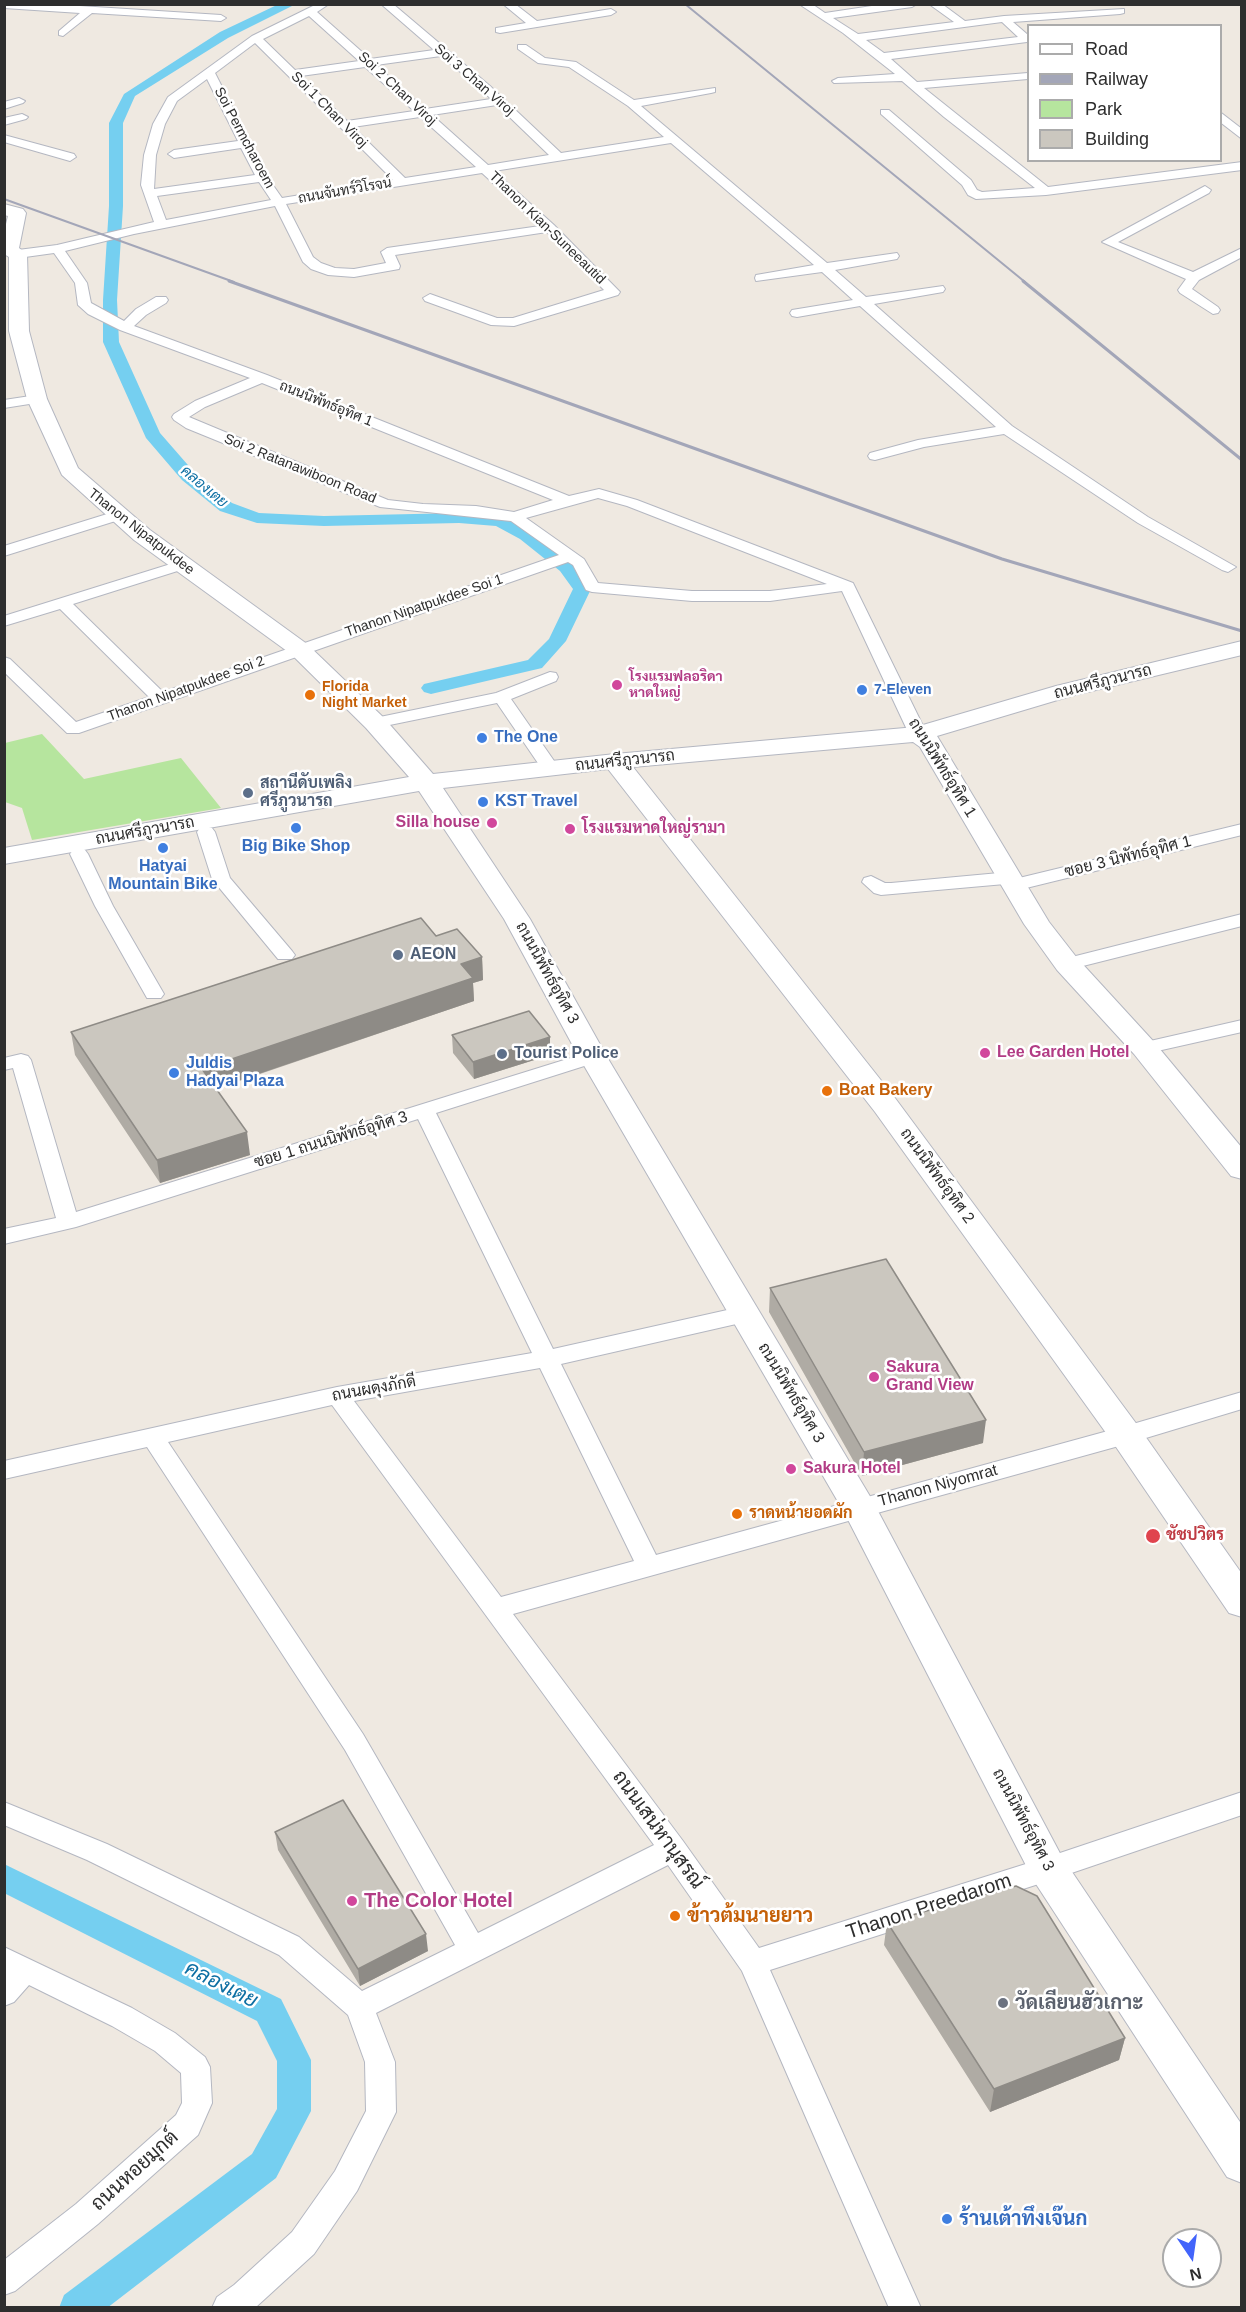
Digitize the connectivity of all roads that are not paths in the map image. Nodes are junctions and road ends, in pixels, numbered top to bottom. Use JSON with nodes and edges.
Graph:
{"nodes":[{"id":1,"x":325,"y":4,"type":"edge"},
{"id":2,"x":386,"y":4,"type":"edge"},
{"id":3,"x":508,"y":4,"type":"edge"},
{"id":4,"x":603,"y":4,"type":"edge"},
{"id":5,"x":804,"y":4,"type":"edge"},
{"id":6,"x":912,"y":4,"type":"edge"},
{"id":7,"x":934,"y":4,"type":"edge"},
{"id":8,"x":4,"y":5,"type":"edge"},
{"id":9,"x":876,"y":6,"type":"edge"},
{"id":10,"x":88,"y":11,"type":"junction"},
{"id":11,"x":310,"y":11,"type":"junction"},
{"id":12,"x":1120,"y":11,"type":"edge"},
{"id":13,"x":823,"y":16,"type":"junction"},
{"id":14,"x":221,"y":18,"type":"dead end"},
{"id":15,"x":1004,"y":19,"type":"junction"},
{"id":16,"x":963,"y":24,"type":"junction"},
{"id":17,"x":536,"y":26,"type":"junction"},
{"id":18,"x":500,"y":30,"type":"dead end"},
{"id":19,"x":63,"y":33,"type":"dead end"},
{"id":20,"x":256,"y":38,"type":"junction"},
{"id":21,"x":855,"y":38,"type":"junction"},
{"id":22,"x":522,"y":47,"type":"dead end"},
{"id":23,"x":444,"y":52,"type":"junction"},
{"id":24,"x":882,"y":57,"type":"junction"},
{"id":25,"x":369,"y":63,"type":"junction"},
{"id":26,"x":210,"y":73,"type":"junction"},
{"id":27,"x":294,"y":74,"type":"junction"},
{"id":28,"x":1027,"y":76,"type":"edge"},
{"id":29,"x":838,"y":81,"type":"dead end"},
{"id":30,"x":911,"y":81,"type":"junction"},
{"id":31,"x":711,"y":90,"type":"dead end"},
{"id":32,"x":500,"y":101,"type":"junction"},
{"id":33,"x":19,"y":102,"type":"dead end"},
{"id":34,"x":632,"y":104,"type":"junction"},
{"id":35,"x":4,"y":106,"type":"edge"},
{"id":36,"x":885,"y":112,"type":"dead end"},
{"id":37,"x":422,"y":113,"type":"junction"},
{"id":38,"x":1222,"y":116,"type":"edge"},
{"id":39,"x":22,"y":117,"type":"dead end"},
{"id":40,"x":4,"y":122,"type":"edge"},
{"id":41,"x":344,"y":125,"type":"junction"},
{"id":42,"x":1242,"y":136,"type":"edge"},
{"id":43,"x":4,"y":138,"type":"edge"},
{"id":44,"x":674,"y":139,"type":"junction"},
{"id":45,"x":245,"y":144,"type":"junction"},
{"id":46,"x":174,"y":154,"type":"dead end"},
{"id":47,"x":70,"y":157,"type":"dead end"},
{"id":48,"x":560,"y":158,"type":"junction"},
{"id":49,"x":1242,"y":166,"type":"edge"},
{"id":50,"x":484,"y":168,"type":"junction"},
{"id":51,"x":262,"y":178,"type":"junction"},
{"id":52,"x":402,"y":182,"type":"junction"},
{"id":53,"x":1205,"y":190,"type":"dead end"},
{"id":54,"x":1046,"y":191,"type":"junction"},
{"id":55,"x":151,"y":193,"type":"junction"},
{"id":56,"x":279,"y":202,"type":"junction"},
{"id":57,"x":4,"y":209,"type":"edge"},
{"id":58,"x":160,"y":224,"type":"junction"},
{"id":59,"x":550,"y":228,"type":"junction"},
{"id":60,"x":57,"y":249,"type":"junction"},
{"id":61,"x":1242,"y":252,"type":"edge"},
{"id":62,"x":18,"y":255,"type":"junction"},
{"id":63,"x":893,"y":256,"type":"dead end"},
{"id":64,"x":824,"y":267,"type":"junction"},
{"id":65,"x":1194,"y":277,"type":"junction"},
{"id":66,"x":761,"y":278,"type":"dead end"},
{"id":67,"x":938,"y":289,"type":"dead end"},
{"id":68,"x":430,"y":298,"type":"dead end"},
{"id":69,"x":161,"y":300,"type":"dead end"},
{"id":70,"x":865,"y":302,"type":"junction"},
{"id":71,"x":1213,"y":310,"type":"dead end"},
{"id":72,"x":797,"y":313,"type":"dead end"},
{"id":73,"x":125,"y":327,"type":"junction"},
{"id":74,"x":12,"y":331,"type":"edge"},
{"id":75,"x":262,"y":378,"type":"junction"},
{"id":76,"x":37,"y":399,"type":"junction"},
{"id":77,"x":4,"y":404,"type":"edge"},
{"id":78,"x":1007,"y":429,"type":"junction"},
{"id":79,"x":874,"y":456,"type":"dead end"},
{"id":80,"x":569,"y":501,"type":"junction"},
{"id":81,"x":120,"y":515,"type":"junction"},
{"id":82,"x":515,"y":518,"type":"junction"},
{"id":83,"x":4,"y":534,"type":"edge"},
{"id":84,"x":20,"y":546,"type":"junction"},
{"id":85,"x":4,"y":551,"type":"edge"},
{"id":86,"x":570,"y":556,"type":"junction"},
{"id":87,"x":182,"y":565,"type":"junction"},
{"id":88,"x":1228,"y":567,"type":"dead end"},
{"id":89,"x":847,"y":586,"type":"junction"},
{"id":90,"x":62,"y":602,"type":"junction"},
{"id":91,"x":4,"y":621,"type":"edge"},
{"id":92,"x":1242,"y":648,"type":"edge"},
{"id":93,"x":299,"y":649,"type":"junction"},
{"id":94,"x":4,"y":662,"type":"edge"},
{"id":95,"x":1242,"y":665,"type":"edge"},
{"id":96,"x":550,"y":677,"type":"dead end"},
{"id":97,"x":501,"y":697,"type":"junction"},
{"id":98,"x":159,"y":698,"type":"junction"},
{"id":99,"x":375,"y":723,"type":"junction"},
{"id":100,"x":924,"y":739,"type":"junction"},
{"id":101,"x":620,"y":767,"type":"junction"},
{"id":102,"x":550,"y":768,"type":"junction"},
{"id":103,"x":430,"y":788,"type":"junction"},
{"id":104,"x":1242,"y":829,"type":"edge"},
{"id":105,"x":206,"y":832,"type":"junction"},
{"id":106,"x":79,"y":854,"type":"junction"},
{"id":107,"x":4,"y":856,"type":"edge"},
{"id":108,"x":4,"y":867,"type":"edge"},
{"id":109,"x":1012,"y":881,"type":"junction"},
{"id":110,"x":871,"y":882,"type":"dead end"},
{"id":111,"x":1242,"y":920,"type":"edge"},
{"id":112,"x":285,"y":956,"type":"dead end"},
{"id":113,"x":1067,"y":964,"type":"junction"},
{"id":114,"x":154,"y":994,"type":"dead end"},
{"id":115,"x":1242,"y":1026,"type":"edge"},
{"id":116,"x":1144,"y":1048,"type":"junction"},
{"id":117,"x":593,"y":1057,"type":"junction"},
{"id":118,"x":4,"y":1064,"type":"edge"},
{"id":119,"x":424,"y":1111,"type":"junction"},
{"id":120,"x":1242,"y":1169,"type":"edge"},
{"id":121,"x":68,"y":1222,"type":"junction"},
{"id":122,"x":4,"y":1237,"type":"edge"},
{"id":123,"x":745,"y":1314,"type":"junction"},
{"id":124,"x":548,"y":1359,"type":"junction"},
{"id":125,"x":337,"y":1395,"type":"junction"},
{"id":126,"x":1242,"y":1400,"type":"edge"},
{"id":127,"x":1126,"y":1435,"type":"junction"},
{"id":128,"x":152,"y":1436,"type":"junction"},
{"id":129,"x":4,"y":1470,"type":"edge"},
{"id":130,"x":858,"y":1507,"type":"junction"},
{"id":131,"x":649,"y":1566,"type":"junction"},
{"id":132,"x":1242,"y":1603,"type":"edge"},
{"id":133,"x":495,"y":1609,"type":"junction"},
{"id":134,"x":1242,"y":1803,"type":"edge"},
{"id":135,"x":4,"y":1814,"type":"edge"},
{"id":136,"x":673,"y":1849,"type":"junction"},
{"id":137,"x":1048,"y":1869,"type":"junction"},
{"id":138,"x":473,"y":1950,"type":"junction"},
{"id":139,"x":753,"y":1963,"type":"junction"},
{"id":140,"x":15,"y":1964,"type":"edge"},
{"id":141,"x":4,"y":1993,"type":"edge"},
{"id":142,"x":359,"y":2007,"type":"junction"},
{"id":143,"x":1242,"y":2163,"type":"edge"},
{"id":144,"x":4,"y":2280,"type":"edge"},
{"id":145,"x":228,"y":2307,"type":"edge"},
{"id":146,"x":905,"y":2307,"type":"edge"}],
"edges":[{"from":1,"to":11,"type":"street"},
{"from":2,"to":23,"type":"street","name":"Soi 3 Chan Viroj"},
{"from":3,"to":17,"type":"street"},
{"from":4,"to":17,"type":"street"},
{"from":5,"to":13,"type":"street"},
{"from":6,"to":9,"type":"street"},
{"from":7,"to":16,"type":"street"},
{"from":8,"to":10,"type":"street"},
{"from":9,"to":13,"type":"street"},
{"from":10,"to":14,"type":"street"},
{"from":10,"to":19,"type":"street"},
{"from":11,"to":20,"type":"street"},
{"from":11,"to":25,"type":"street","name":"Soi 2 Chan Viroj"},
{"from":12,"to":15,"type":"street"},
{"from":13,"to":21,"type":"street"},
{"from":15,"to":16,"type":"street"},
{"from":15,"to":24,"type":"street"},
{"from":16,"to":21,"type":"street"},
{"from":17,"to":18,"type":"street"},
{"from":20,"to":26,"type":"street"},
{"from":20,"to":27,"type":"street","name":"Soi 1 Chan Viroj"},
{"from":21,"to":24,"type":"street"},
{"from":22,"to":34,"type":"street"},
{"from":23,"to":25,"type":"street"},
{"from":23,"to":32,"type":"street","name":"Soi 3 Chan Viroj"},
{"from":24,"to":30,"type":"street"},
{"from":25,"to":27,"type":"street"},
{"from":25,"to":37,"type":"street","name":"Soi 2 Chan Viroj"},
{"from":26,"to":45,"type":"street","name":"Soi Permcharoem"},
{"from":26,"to":55,"type":"street"},
{"from":27,"to":41,"type":"street","name":"Soi 1 Chan Viroj"},
{"from":28,"to":30,"type":"street"},
{"from":29,"to":30,"type":"street"},
{"from":30,"to":54,"type":"street"},
{"from":31,"to":34,"type":"street"},
{"from":32,"to":37,"type":"street"},
{"from":32,"to":48,"type":"street","name":"Soi 3 Chan Viroj"},
{"from":33,"to":35,"type":"street"},
{"from":34,"to":44,"type":"street"},
{"from":36,"to":54,"type":"street"},
{"from":37,"to":41,"type":"street"},
{"from":37,"to":50,"type":"street","name":"Soi 2 Chan Viroj"},
{"from":38,"to":42,"type":"street"},
{"from":39,"to":40,"type":"street"},
{"from":41,"to":52,"type":"street","name":"Soi 1 Chan Viroj"},
{"from":43,"to":47,"type":"street"},
{"from":44,"to":48,"type":"street","name":"ถนนจันทร์วิโรจน์"},
{"from":44,"to":64,"type":"street"},
{"from":45,"to":46,"type":"street"},
{"from":45,"to":51,"type":"street","name":"Soi Permcharoem"},
{"from":48,"to":50,"type":"street","name":"ถนนจันทร์วิโรจน์"},
{"from":49,"to":54,"type":"street"},
{"from":50,"to":52,"type":"street","name":"ถนนจันทร์วิโรจน์"},
{"from":50,"to":59,"type":"street","name":"Thanon Kian-Suneeautid"},
{"from":51,"to":55,"type":"street"},
{"from":51,"to":56,"type":"street","name":"Soi Permcharoem"},
{"from":52,"to":56,"type":"street","name":"ถนนจันทร์วิโรจน์"},
{"from":53,"to":65,"type":"street"},
{"from":55,"to":58,"type":"street"},
{"from":56,"to":58,"type":"street","name":"ถนนจันทร์วิโรจน์"},
{"from":56,"to":59,"type":"street","name":"Soi Permcharoem"},
{"from":57,"to":62,"type":"street","name":"Thanon Nipatpukdee"},
{"from":58,"to":60,"type":"street","name":"ถนนจันทร์วิโรจน์"},
{"from":59,"to":68,"type":"street","name":"Thanon Kian-Suneeautid"},
{"from":60,"to":62,"type":"street","name":"ถนนจันทร์วิโรจน์"},
{"from":60,"to":73,"type":"street","name":"ถนนนิพัทธ์อุทิศ 1"},
{"from":61,"to":65,"type":"street"},
{"from":62,"to":74,"type":"street","name":"Thanon Nipatpukdee"},
{"from":63,"to":64,"type":"street"},
{"from":64,"to":66,"type":"street"},
{"from":64,"to":70,"type":"street"},
{"from":65,"to":71,"type":"street"},
{"from":67,"to":70,"type":"street"},
{"from":69,"to":73,"type":"street"},
{"from":70,"to":72,"type":"street"},
{"from":70,"to":78,"type":"street"},
{"from":73,"to":75,"type":"street","name":"ถนนนิพัทธ์อุทิศ 1"},
{"from":74,"to":76,"type":"street","name":"Thanon Nipatpukdee"},
{"from":75,"to":80,"type":"street","name":"ถนนนิพัทธ์อุทิศ 1"},
{"from":75,"to":82,"type":"street","name":"Soi 2 Ratanawiboon Road"},
{"from":76,"to":77,"type":"street"},
{"from":76,"to":81,"type":"street","name":"Thanon Nipatpukdee"},
{"from":78,"to":79,"type":"street"},
{"from":78,"to":88,"type":"street"},
{"from":80,"to":82,"type":"street"},
{"from":80,"to":89,"type":"street"},
{"from":81,"to":84,"type":"street"},
{"from":81,"to":87,"type":"street","name":"Thanon Nipatpukdee"},
{"from":82,"to":86,"type":"street"},
{"from":83,"to":84,"type":"street"},
{"from":84,"to":85,"type":"street"},
{"from":86,"to":89,"type":"street"},
{"from":86,"to":93,"type":"street","name":"Thanon Nipatpukdee Soi 1"},
{"from":87,"to":90,"type":"street"},
{"from":87,"to":93,"type":"street","name":"Thanon Nipatpukdee"},
{"from":89,"to":100,"type":"street","name":"ถนนนิพัทธ์อุทิศ 1"},
{"from":90,"to":91,"type":"street"},
{"from":90,"to":98,"type":"street"},
{"from":92,"to":100,"type":"street","name":"ถนนศรีภูวนารถ"},
{"from":93,"to":98,"type":"street","name":"Thanon Nipatpukdee Soi 2"},
{"from":93,"to":99,"type":"street","name":"Thanon Nipatpukdee"},
{"from":94,"to":98,"type":"street","name":"Thanon Nipatpukdee Soi 2"},
{"from":95,"to":100,"type":"street","name":"ถนนศรีภูวนารถ"},
{"from":96,"to":97,"type":"street"},
{"from":97,"to":99,"type":"street"},
{"from":97,"to":102,"type":"street"},
{"from":99,"to":103,"type":"street","name":"Thanon Nipatpukdee"},
{"from":100,"to":101,"type":"street","name":"ถนนศรีภูวนารถ"},
{"from":100,"to":109,"type":"street","name":"ถนนนิพัทธ์อุทิศ 1"},
{"from":101,"to":102,"type":"street","name":"ถนนศรีภูวนารถ"},
{"from":101,"to":103,"type":"street","name":"ถนนศรีภูวนารถ"},
{"from":101,"to":127,"type":"street","name":"ถนนนิพัทธ์อุทิศ 2"},
{"from":102,"to":103,"type":"street","name":"ถนนศรีภูวนารถ"},
{"from":103,"to":105,"type":"street","name":"ถนนศรีภูวนารถ"},
{"from":103,"to":107,"type":"street","name":"ถนนศรีภูวนารถ"},
{"from":103,"to":117,"type":"street","name":"ถนนนิพัทธ์อุทิศ 3"},
{"from":104,"to":109,"type":"street","name":"ซอย 3 นิพัทธ์อุทิศ 1"},
{"from":105,"to":106,"type":"street","name":"ถนนศรีภูวนารถ"},
{"from":105,"to":112,"type":"street"},
{"from":106,"to":108,"type":"street","name":"ถนนศรีภูวนารถ"},
{"from":106,"to":114,"type":"street"},
{"from":109,"to":110,"type":"street","name":"ซอย 3 นิพัทธ์อุทิศ 1"},
{"from":109,"to":113,"type":"street","name":"ถนนนิพัทธ์อุทิศ 1"},
{"from":111,"to":113,"type":"street"},
{"from":113,"to":116,"type":"street","name":"ถนนนิพัทธ์อุทิศ 1"},
{"from":115,"to":116,"type":"street"},
{"from":116,"to":120,"type":"street","name":"ถนนนิพัทธ์อุทิศ 1"},
{"from":117,"to":119,"type":"street","name":"ซอย 1 ถนนนิพัทธ์อุทิศ 3"},
{"from":117,"to":123,"type":"street","name":"ถนนนิพัทธ์อุทิศ 3"},
{"from":118,"to":121,"type":"street"},
{"from":119,"to":121,"type":"street","name":"ซอย 1 ถนนนิพัทธ์อุทิศ 3"},
{"from":119,"to":124,"type":"street"},
{"from":121,"to":122,"type":"street","name":"ซอย 1 ถนนนิพัทธ์อุทิศ 3"},
{"from":123,"to":124,"type":"street","name":"ถนนผดุงภักดี"},
{"from":123,"to":130,"type":"street","name":"ถนนนิพัทธ์อุทิศ 3"},
{"from":124,"to":125,"type":"street","name":"ถนนผดุงภักดี"},
{"from":124,"to":131,"type":"street"},
{"from":125,"to":128,"type":"street","name":"ถนนผดุงภักดี"},
{"from":125,"to":133,"type":"street","name":"ถนนเสน่หานุสรณ์"},
{"from":126,"to":127,"type":"street","name":"Thanon Niyomrat"},
{"from":127,"to":130,"type":"street","name":"Thanon Niyomrat"},
{"from":127,"to":132,"type":"street","name":"ถนนนิพัทธ์อุทิศ 2"},
{"from":128,"to":129,"type":"street","name":"ถนนผดุงภักดี"},
{"from":128,"to":138,"type":"street"},
{"from":130,"to":131,"type":"street","name":"Thanon Niyomrat"},
{"from":130,"to":137,"type":"street","name":"ถนนนิพัทธ์อุทิศ 3"},
{"from":131,"to":133,"type":"street","name":"Thanon Niyomrat"},
{"from":133,"to":136,"type":"street","name":"ถนนเสน่หานุสรณ์"},
{"from":134,"to":137,"type":"street","name":"Thanon Preedarom"},
{"from":135,"to":142,"type":"street"},
{"from":136,"to":138,"type":"street"},
{"from":136,"to":139,"type":"street","name":"ถนนเสน่หานุสรณ์"},
{"from":137,"to":139,"type":"street","name":"Thanon Preedarom"},
{"from":137,"to":143,"type":"street","name":"ถนนนิพัทธ์อุทิศ 3"},
{"from":138,"to":142,"type":"street"},
{"from":139,"to":146,"type":"street","name":"ถนนเสน่หานุสรณ์"},
{"from":140,"to":141,"type":"street"},
{"from":140,"to":144,"type":"street","name":"ถนนหอยมุกต์"},
{"from":142,"to":145,"type":"street"}]}
